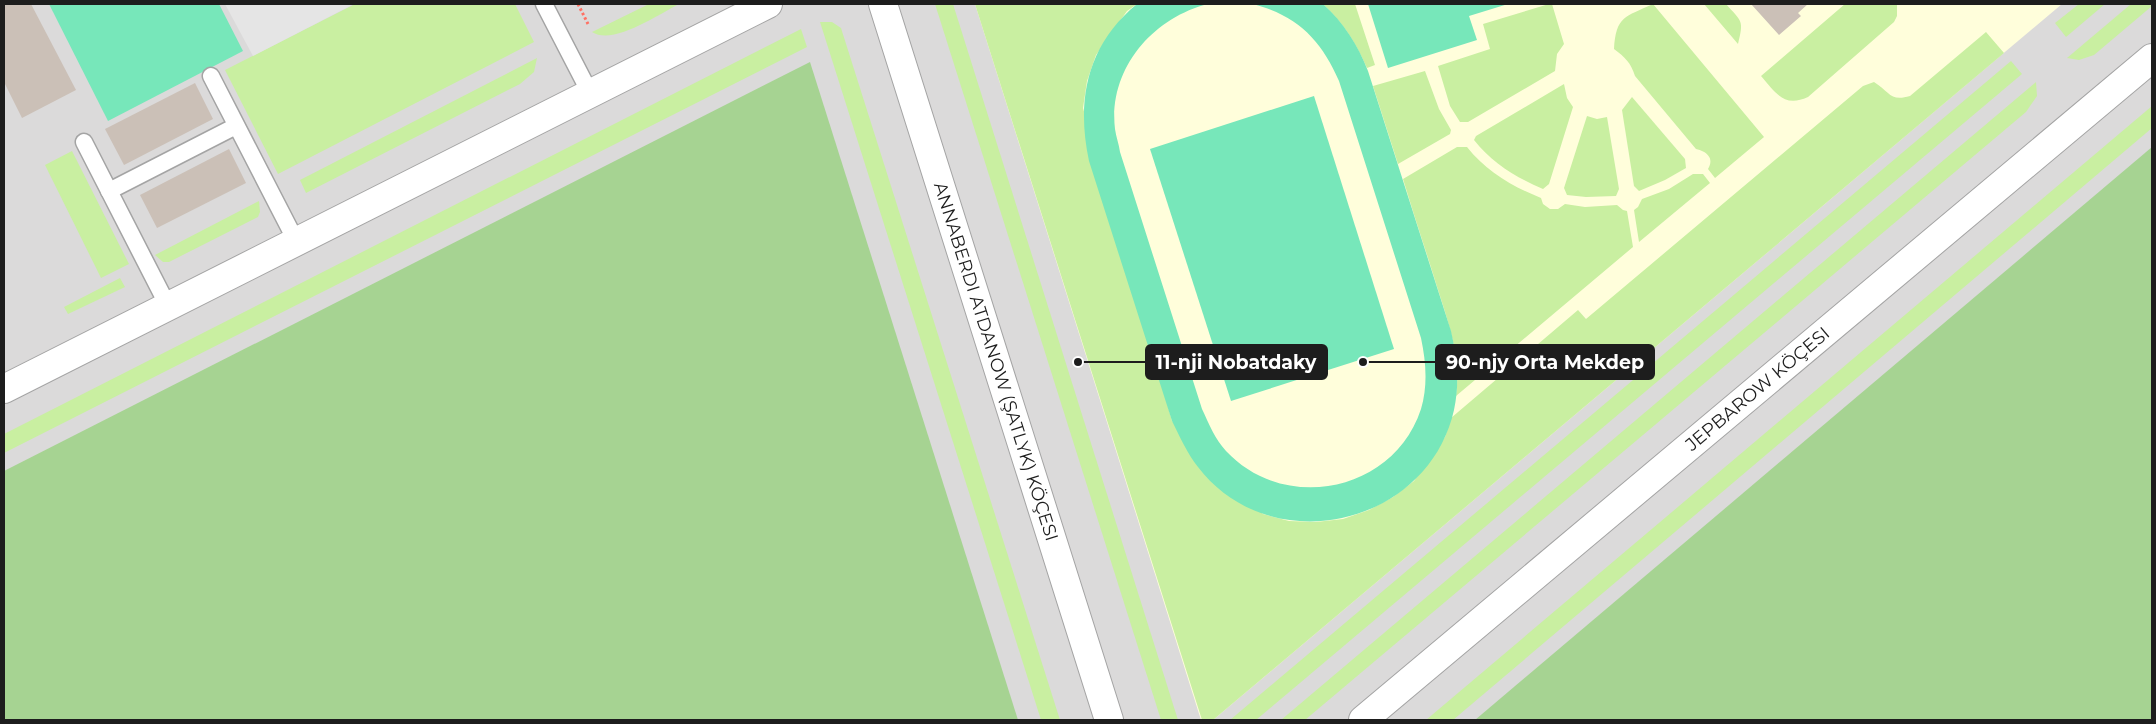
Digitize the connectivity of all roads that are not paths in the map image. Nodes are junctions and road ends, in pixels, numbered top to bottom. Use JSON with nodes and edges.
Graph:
{"nodes":[{"id":1,"x":544,"y":4,"type":"edge"},
{"id":2,"x":768,"y":4,"type":"edge"},
{"id":3,"x":883,"y":4,"type":"edge"},
{"id":4,"x":2152,"y":58,"type":"edge"},
{"id":5,"x":211,"y":76,"type":"dead end"},
{"id":6,"x":590,"y":93,"type":"junction"},
{"id":7,"x":236,"y":126,"type":"junction"},
{"id":8,"x":84,"y":142,"type":"dead end"},
{"id":9,"x":109,"y":191,"type":"junction"},
{"id":10,"x":296,"y":241,"type":"junction"},
{"id":11,"x":168,"y":306,"type":"junction"},
{"id":12,"x":4,"y":389,"type":"edge"},
{"id":13,"x":1109,"y":720,"type":"edge"},
{"id":14,"x":1363,"y":720,"type":"edge"}],
"edges":[{"from":1,"to":6,"type":"lane"},
{"from":2,"to":6,"type":"street"},
{"from":3,"to":13,"type":"street","name":"ANNABERDI ATDANOW (ŞATLYK) KÖÇESI"},
{"from":4,"to":14,"type":"street","name":"JEPBAROW KÖÇESI"},
{"from":5,"to":7,"type":"lane"},
{"from":6,"to":10,"type":"street"},
{"from":7,"to":9,"type":"lane"},
{"from":7,"to":10,"type":"lane"},
{"from":8,"to":9,"type":"lane"},
{"from":9,"to":11,"type":"lane"},
{"from":10,"to":11,"type":"street"},
{"from":11,"to":12,"type":"street"}]}
